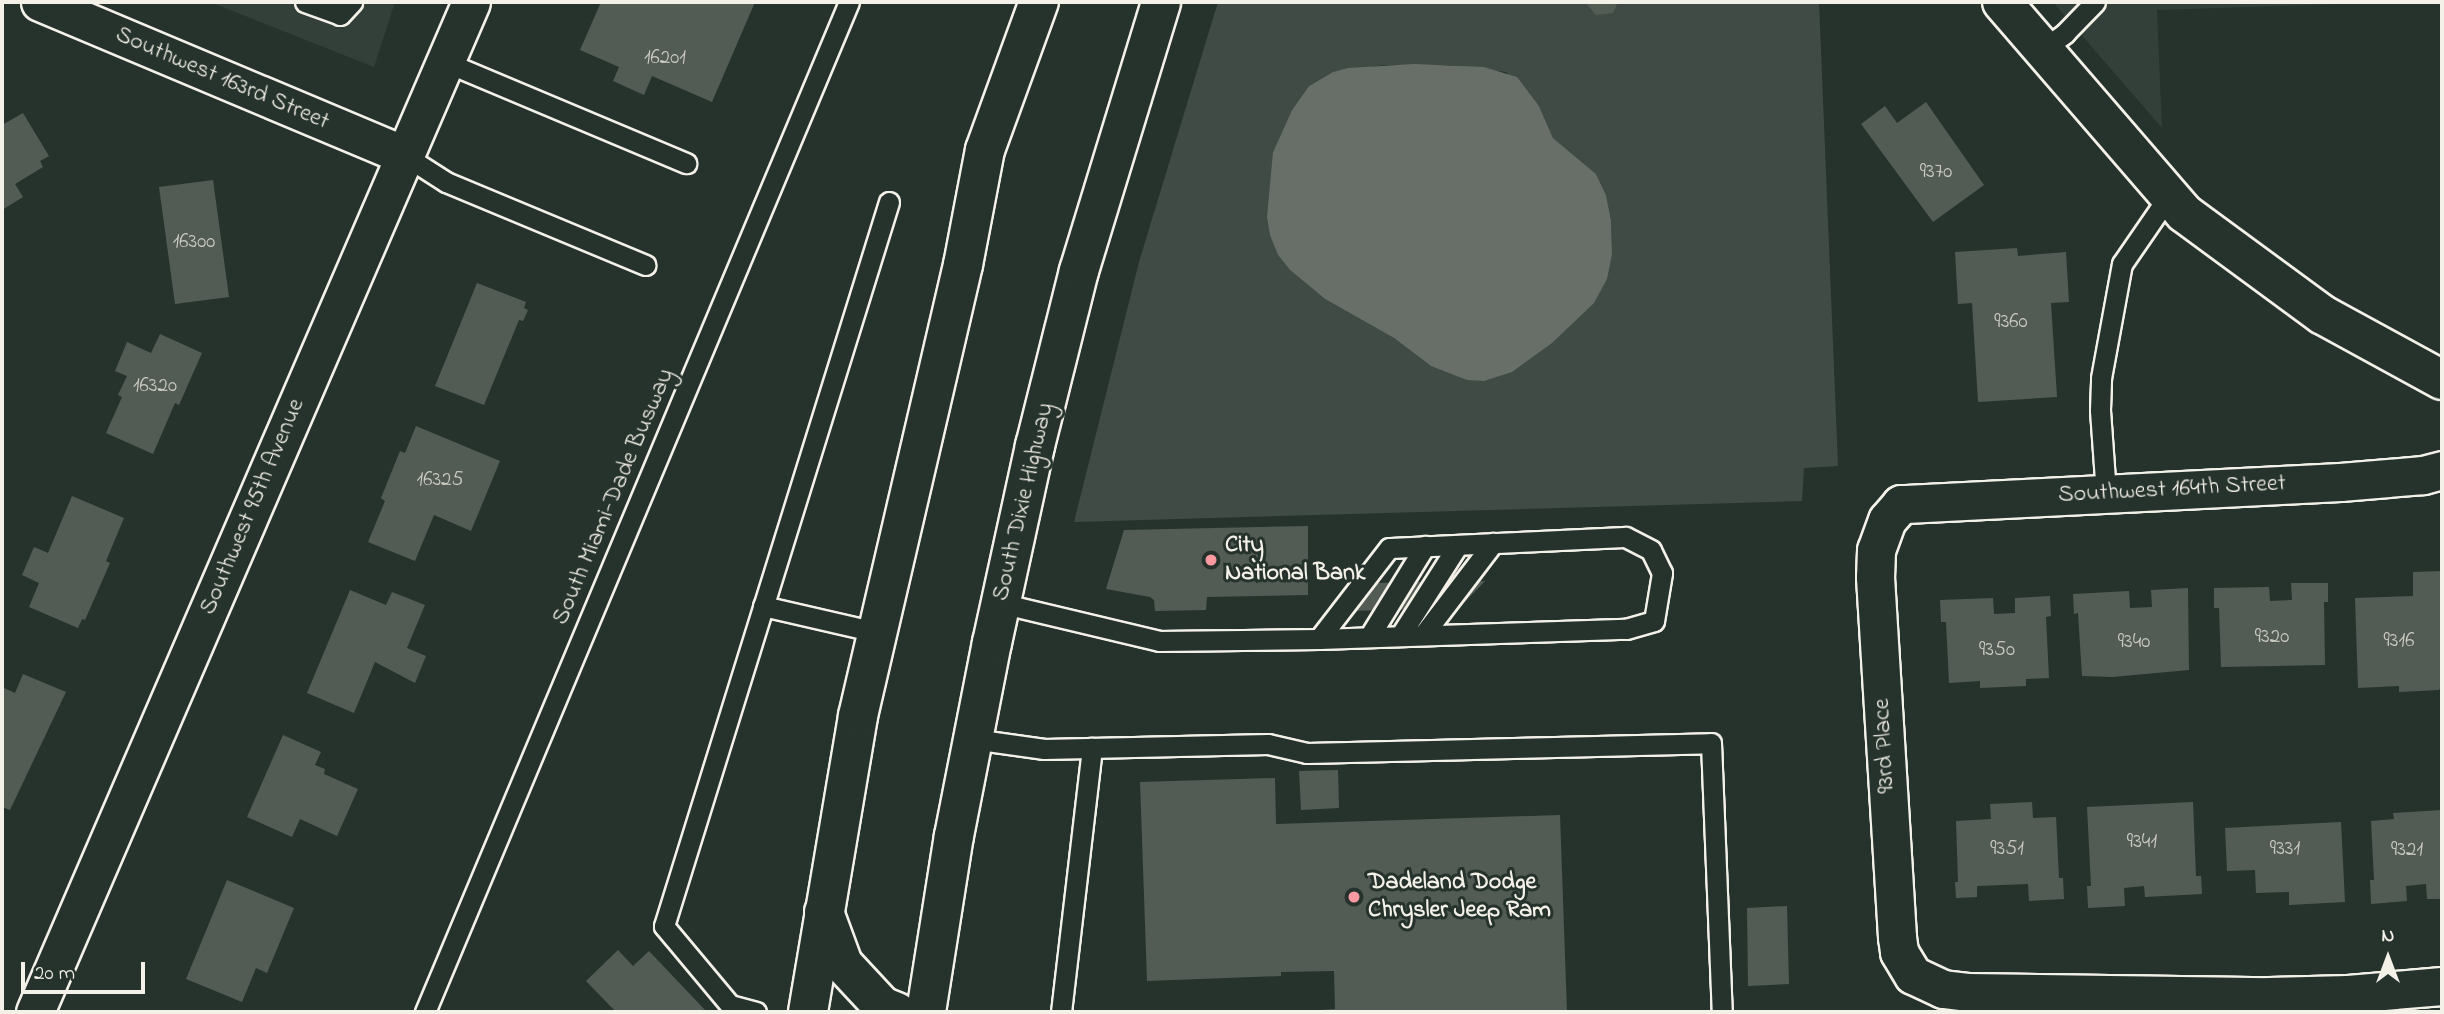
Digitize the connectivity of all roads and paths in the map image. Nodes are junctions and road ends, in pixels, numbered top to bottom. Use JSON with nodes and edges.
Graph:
{"nodes":[{"id":1,"x":40,"y":2,"type":"edge"},
{"id":2,"x":305,"y":2,"type":"edge"},
{"id":3,"x":352,"y":2,"type":"edge"},
{"id":4,"x":470,"y":2,"type":"edge"},
{"id":5,"x":849,"y":2,"type":"edge"},
{"id":6,"x":1039,"y":2,"type":"edge"},
{"id":7,"x":1161,"y":2,"type":"edge"},
{"id":8,"x":2003,"y":2,"type":"edge"},
{"id":9,"x":2095,"y":2,"type":"edge"},
{"id":10,"x":2042,"y":50,"type":"junction"},
{"id":11,"x":443,"y":61,"type":"junction"},
{"id":12,"x":404,"y":155,"type":"junction"},
{"id":13,"x":686,"y":163,"type":"dead end"},
{"id":14,"x":2168,"y":197,"type":"junction"},
{"id":15,"x":889,"y":202,"type":"dead end"},
{"id":16,"x":645,"y":265,"type":"dead end"},
{"id":17,"x":2442,"y":380,"type":"edge"},
{"id":18,"x":2442,"y":470,"type":"edge"},
{"id":19,"x":2106,"y":494,"type":"junction"},
{"id":20,"x":1901,"y":504,"type":"joint"},
{"id":21,"x":1493,"y":543,"type":"junction"},
{"id":22,"x":1458,"y":545,"type":"junction"},
{"id":23,"x":1425,"y":546,"type":"junction"},
{"id":24,"x":1000,"y":603,"type":"junction"},
{"id":25,"x":763,"y":606,"type":"junction"},
{"id":26,"x":876,"y":632,"type":"junction"},
{"id":27,"x":1423,"y":635,"type":"junction"},
{"id":28,"x":1401,"y":636,"type":"junction"},
{"id":29,"x":1369,"y":637,"type":"junction"},
{"id":30,"x":1319,"y":639,"type":"junction"},
{"id":31,"x":973,"y":739,"type":"junction"},
{"id":32,"x":1092,"y":748,"type":"junction"},
{"id":33,"x":823,"y":910,"type":"junction"},
{"id":34,"x":2442,"y":986,"type":"edge"},
{"id":35,"x":35,"y":1012,"type":"edge"},
{"id":36,"x":425,"y":1012,"type":"edge"},
{"id":37,"x":756,"y":1012,"type":"edge"},
{"id":38,"x":808,"y":1012,"type":"edge"},
{"id":39,"x":897,"y":1012,"type":"edge"},
{"id":40,"x":926,"y":1012,"type":"edge"},
{"id":41,"x":1061,"y":1012,"type":"edge"},
{"id":42,"x":1722,"y":1012,"type":"edge"}],
"edges":[{"from":1,"to":12,"type":"street","name":"Southwest 163rd Street"},
{"from":2,"to":3,"type":"lane"},
{"from":4,"to":11,"type":"street","name":"Southwest 95th Avenue"},
{"from":5,"to":36,"type":"lane","name":"South Miami-Dade Busway"},
{"from":6,"to":26,"type":"main road"},
{"from":7,"to":24,"type":"main road","name":"South Dixie Highway"},
{"from":8,"to":10,"type":"main road"},
{"from":9,"to":10,"type":"lane"},
{"from":10,"to":14,"type":"main road"},
{"from":11,"to":12,"type":"street","name":"Southwest 95th Avenue"},
{"from":11,"to":13,"type":"lane"},
{"from":12,"to":16,"type":"lane"},
{"from":12,"to":35,"type":"street","name":"Southwest 95th Avenue"},
{"from":14,"to":17,"type":"main road"},
{"from":14,"to":19,"type":"lane"},
{"from":15,"to":25,"type":"lane"},
{"from":18,"to":19,"type":"street","name":"Southwest 164th Street"},
{"from":19,"to":20,"type":"street","name":"Southwest 164th Street"},
{"from":20,"to":34,"type":"street","name":"93rd Place"},
{"from":21,"to":22,"type":"lane"},
{"from":21,"to":27,"type":"lane"},
{"from":21,"to":27,"type":"lane"},
{"from":22,"to":23,"type":"lane"},
{"from":22,"to":28,"type":"lane"},
{"from":23,"to":29,"type":"lane"},
{"from":23,"to":30,"type":"lane"},
{"from":24,"to":30,"type":"lane"},
{"from":24,"to":31,"type":"main road","name":"South Dixie Highway"},
{"from":25,"to":26,"type":"lane"},
{"from":25,"to":37,"type":"lane"},
{"from":26,"to":33,"type":"main road"},
{"from":27,"to":28,"type":"lane"},
{"from":28,"to":29,"type":"lane"},
{"from":29,"to":30,"type":"lane"},
{"from":31,"to":32,"type":"lane"},
{"from":31,"to":40,"type":"main road","name":"South Dixie Highway"},
{"from":32,"to":41,"type":"lane"},
{"from":32,"to":42,"type":"lane"},
{"from":33,"to":38,"type":"main road"},
{"from":33,"to":39,"type":"main road"}]}
